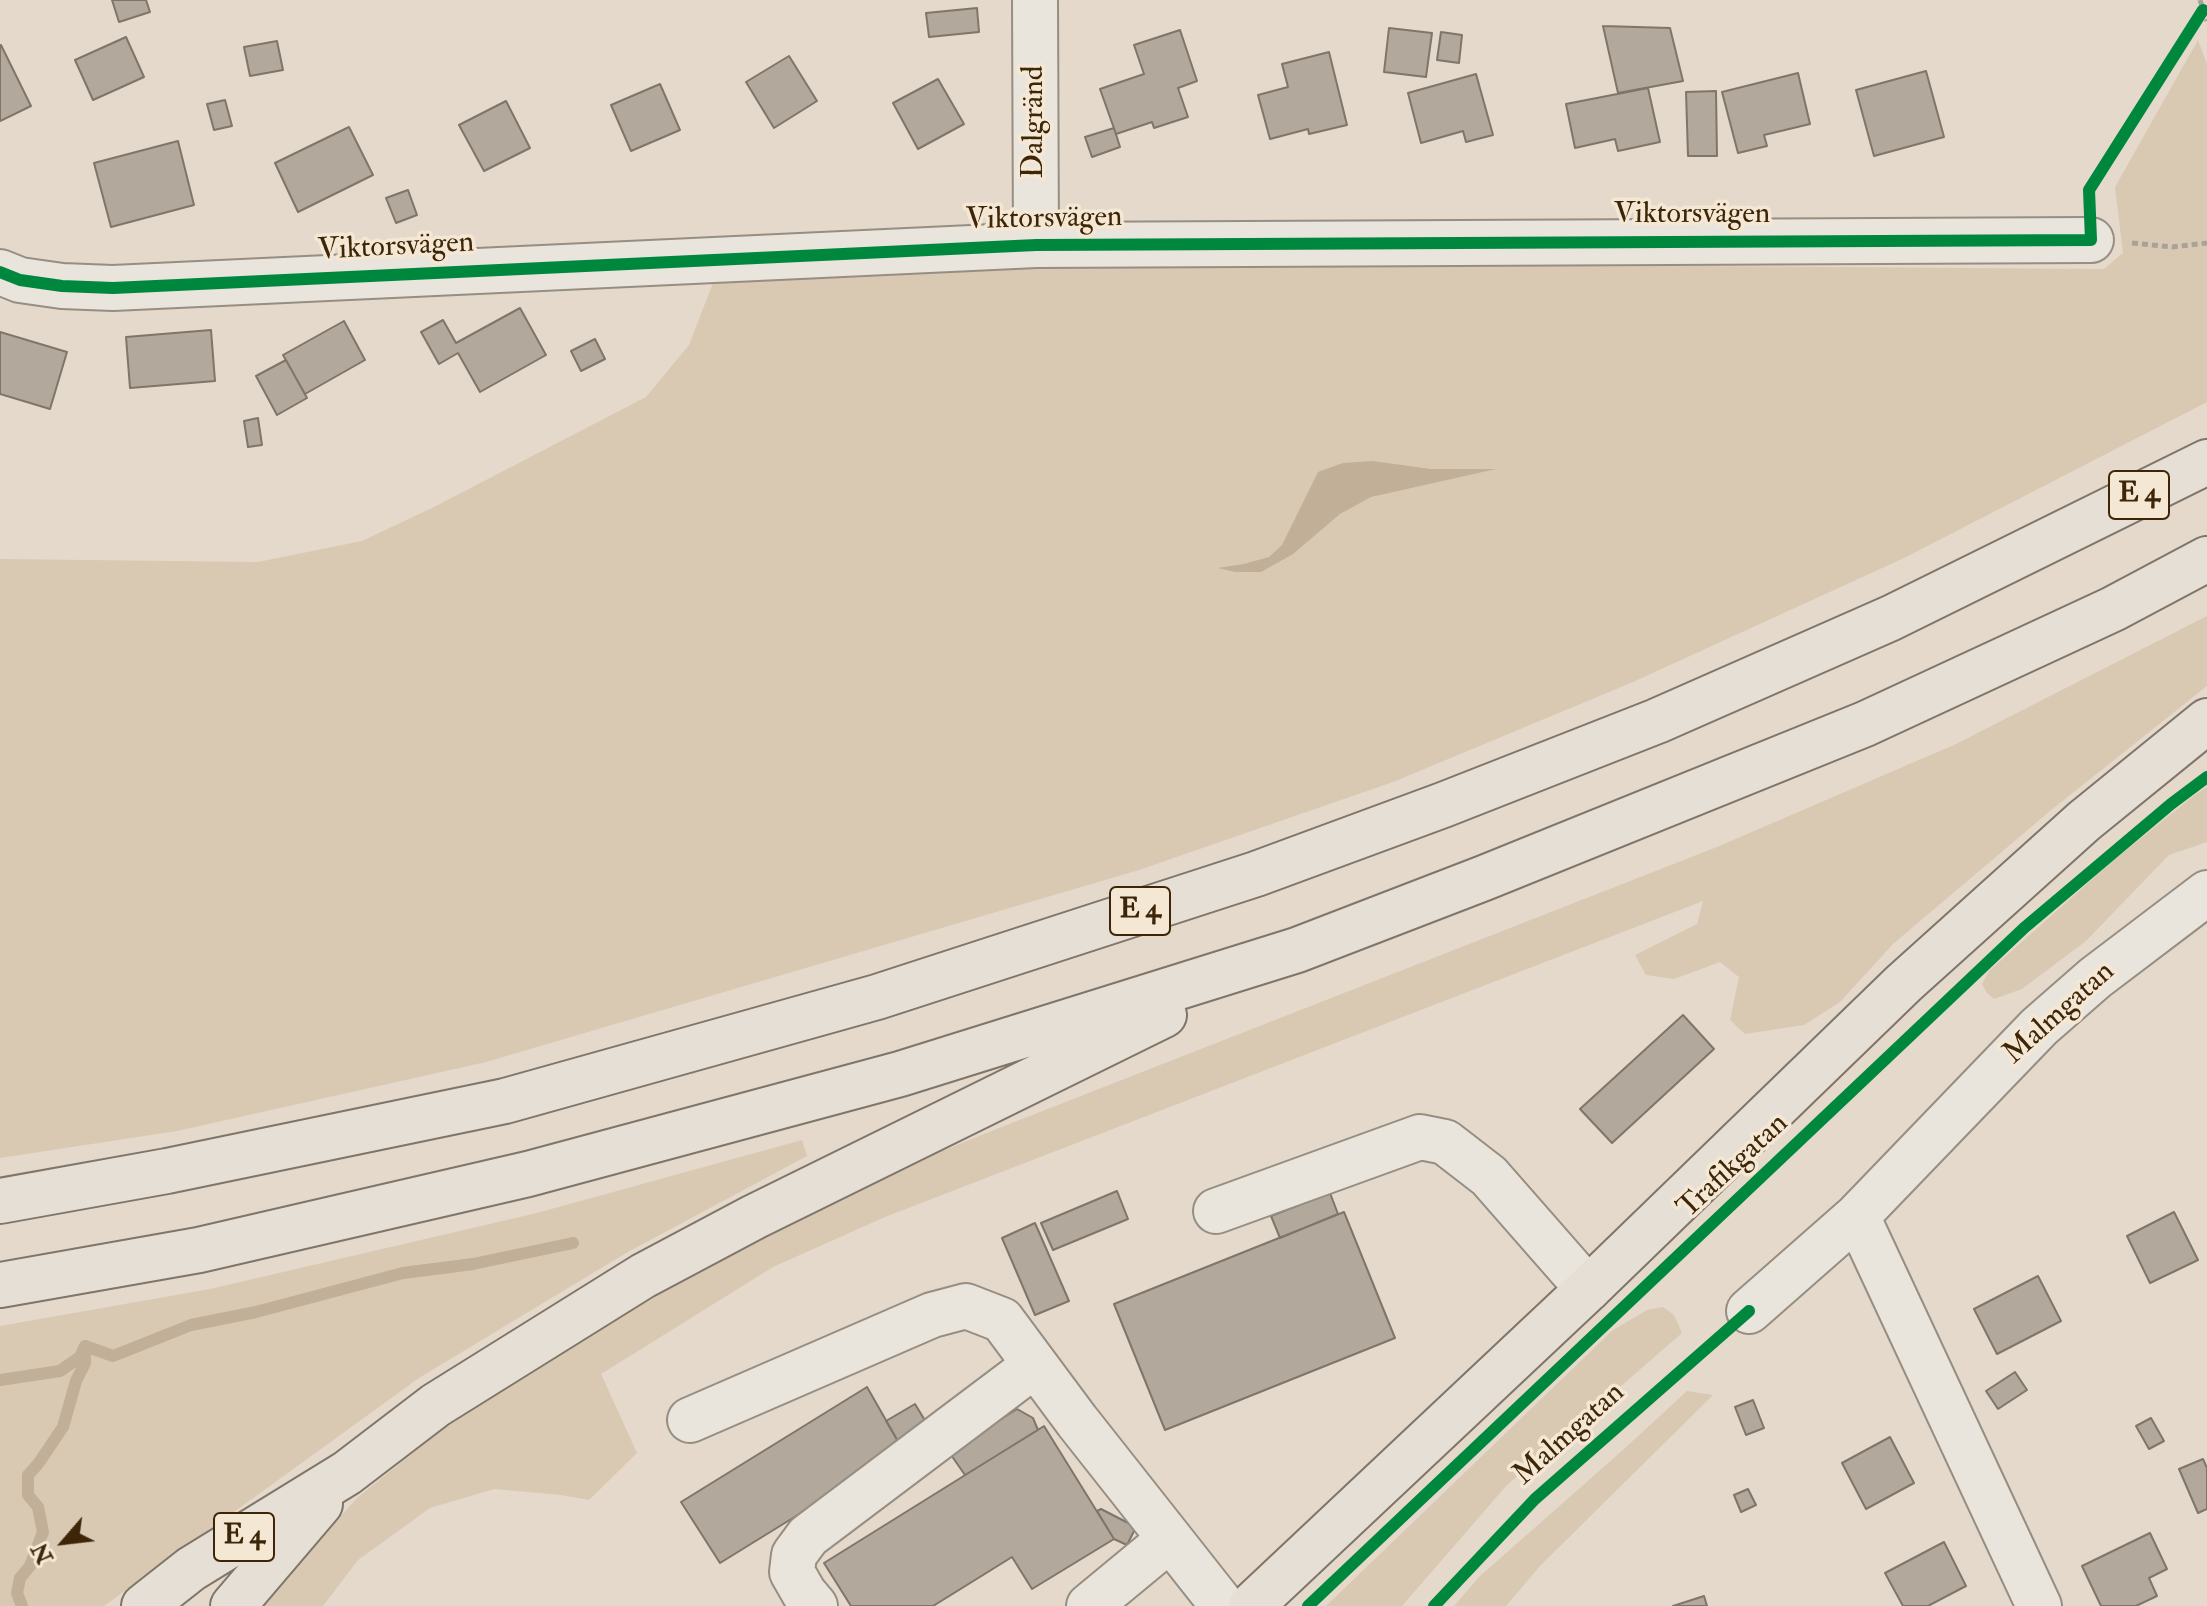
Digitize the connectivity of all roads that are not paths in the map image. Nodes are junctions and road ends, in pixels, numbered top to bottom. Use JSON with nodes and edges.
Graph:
{"nodes":[{"id":1,"x":1035,"y":0,"type":"edge"},
{"id":2,"x":2091,"y":240,"type":"road end"},
{"id":3,"x":1036,"y":245,"type":"junction"},
{"id":4,"x":0,"y":272,"type":"edge"},
{"id":5,"x":2207,"y":462,"type":"edge"},
{"id":6,"x":2207,"y":559,"type":"edge"},
{"id":7,"x":2207,"y":721,"type":"edge"},
{"id":8,"x":2207,"y":893,"type":"edge"},
{"id":9,"x":1297,"y":950,"type":"junction"},
{"id":10,"x":0,"y":1201,"type":"edge"},
{"id":11,"x":1216,"y":1211,"type":"dead end"},
{"id":12,"x":1857,"y":1216,"type":"junction"},
{"id":13,"x":0,"y":1285,"type":"edge"},
{"id":14,"x":1588,"y":1289,"type":"junction"},
{"id":15,"x":1749,"y":1311,"type":"dead end"},
{"id":16,"x":1035,"y":1365,"type":"junction"},
{"id":17,"x":690,"y":1420,"type":"dead end"},
{"id":18,"x":347,"y":1473,"type":"junction"},
{"id":19,"x":1170,"y":1539,"type":"junction"},
{"id":20,"x":144,"y":1606,"type":"edge"},
{"id":21,"x":233,"y":1606,"type":"edge"},
{"id":22,"x":815,"y":1606,"type":"edge"},
{"id":23,"x":1089,"y":1606,"type":"edge"},
{"id":24,"x":1223,"y":1606,"type":"edge"},
{"id":25,"x":1251,"y":1606,"type":"edge"},
{"id":26,"x":2039,"y":1606,"type":"edge"}],
"edges":[{"from":1,"to":3,"type":"street","name":"Dalgränd"},
{"from":2,"to":3,"type":"street","name":"Viktorsvägen"},
{"from":3,"to":4,"type":"street","name":"Viktorsvägen"},
{"from":5,"to":10,"type":"main road","number":"E 4"},
{"from":6,"to":9,"type":"main road","number":"E 4"},
{"from":7,"to":14,"type":"main road","name":"Trafikgatan"},
{"from":8,"to":12,"type":"street","name":"Malmgatan"},
{"from":9,"to":13,"type":"main road","number":"E 4"},
{"from":9,"to":18,"type":"main road","number":"E 4"},
{"from":11,"to":14,"type":"street"},
{"from":12,"to":15,"type":"street","name":"Malmgatan"},
{"from":12,"to":26,"type":"street"},
{"from":14,"to":25,"type":"main road","name":"Trafikgatan"},
{"from":16,"to":17,"type":"street"},
{"from":16,"to":19,"type":"street"},
{"from":16,"to":22,"type":"street"},
{"from":18,"to":20,"type":"main road","number":"E 4"},
{"from":18,"to":21,"type":"main road","number":"E 4"},
{"from":19,"to":23,"type":"street"},
{"from":19,"to":24,"type":"street"}]}
